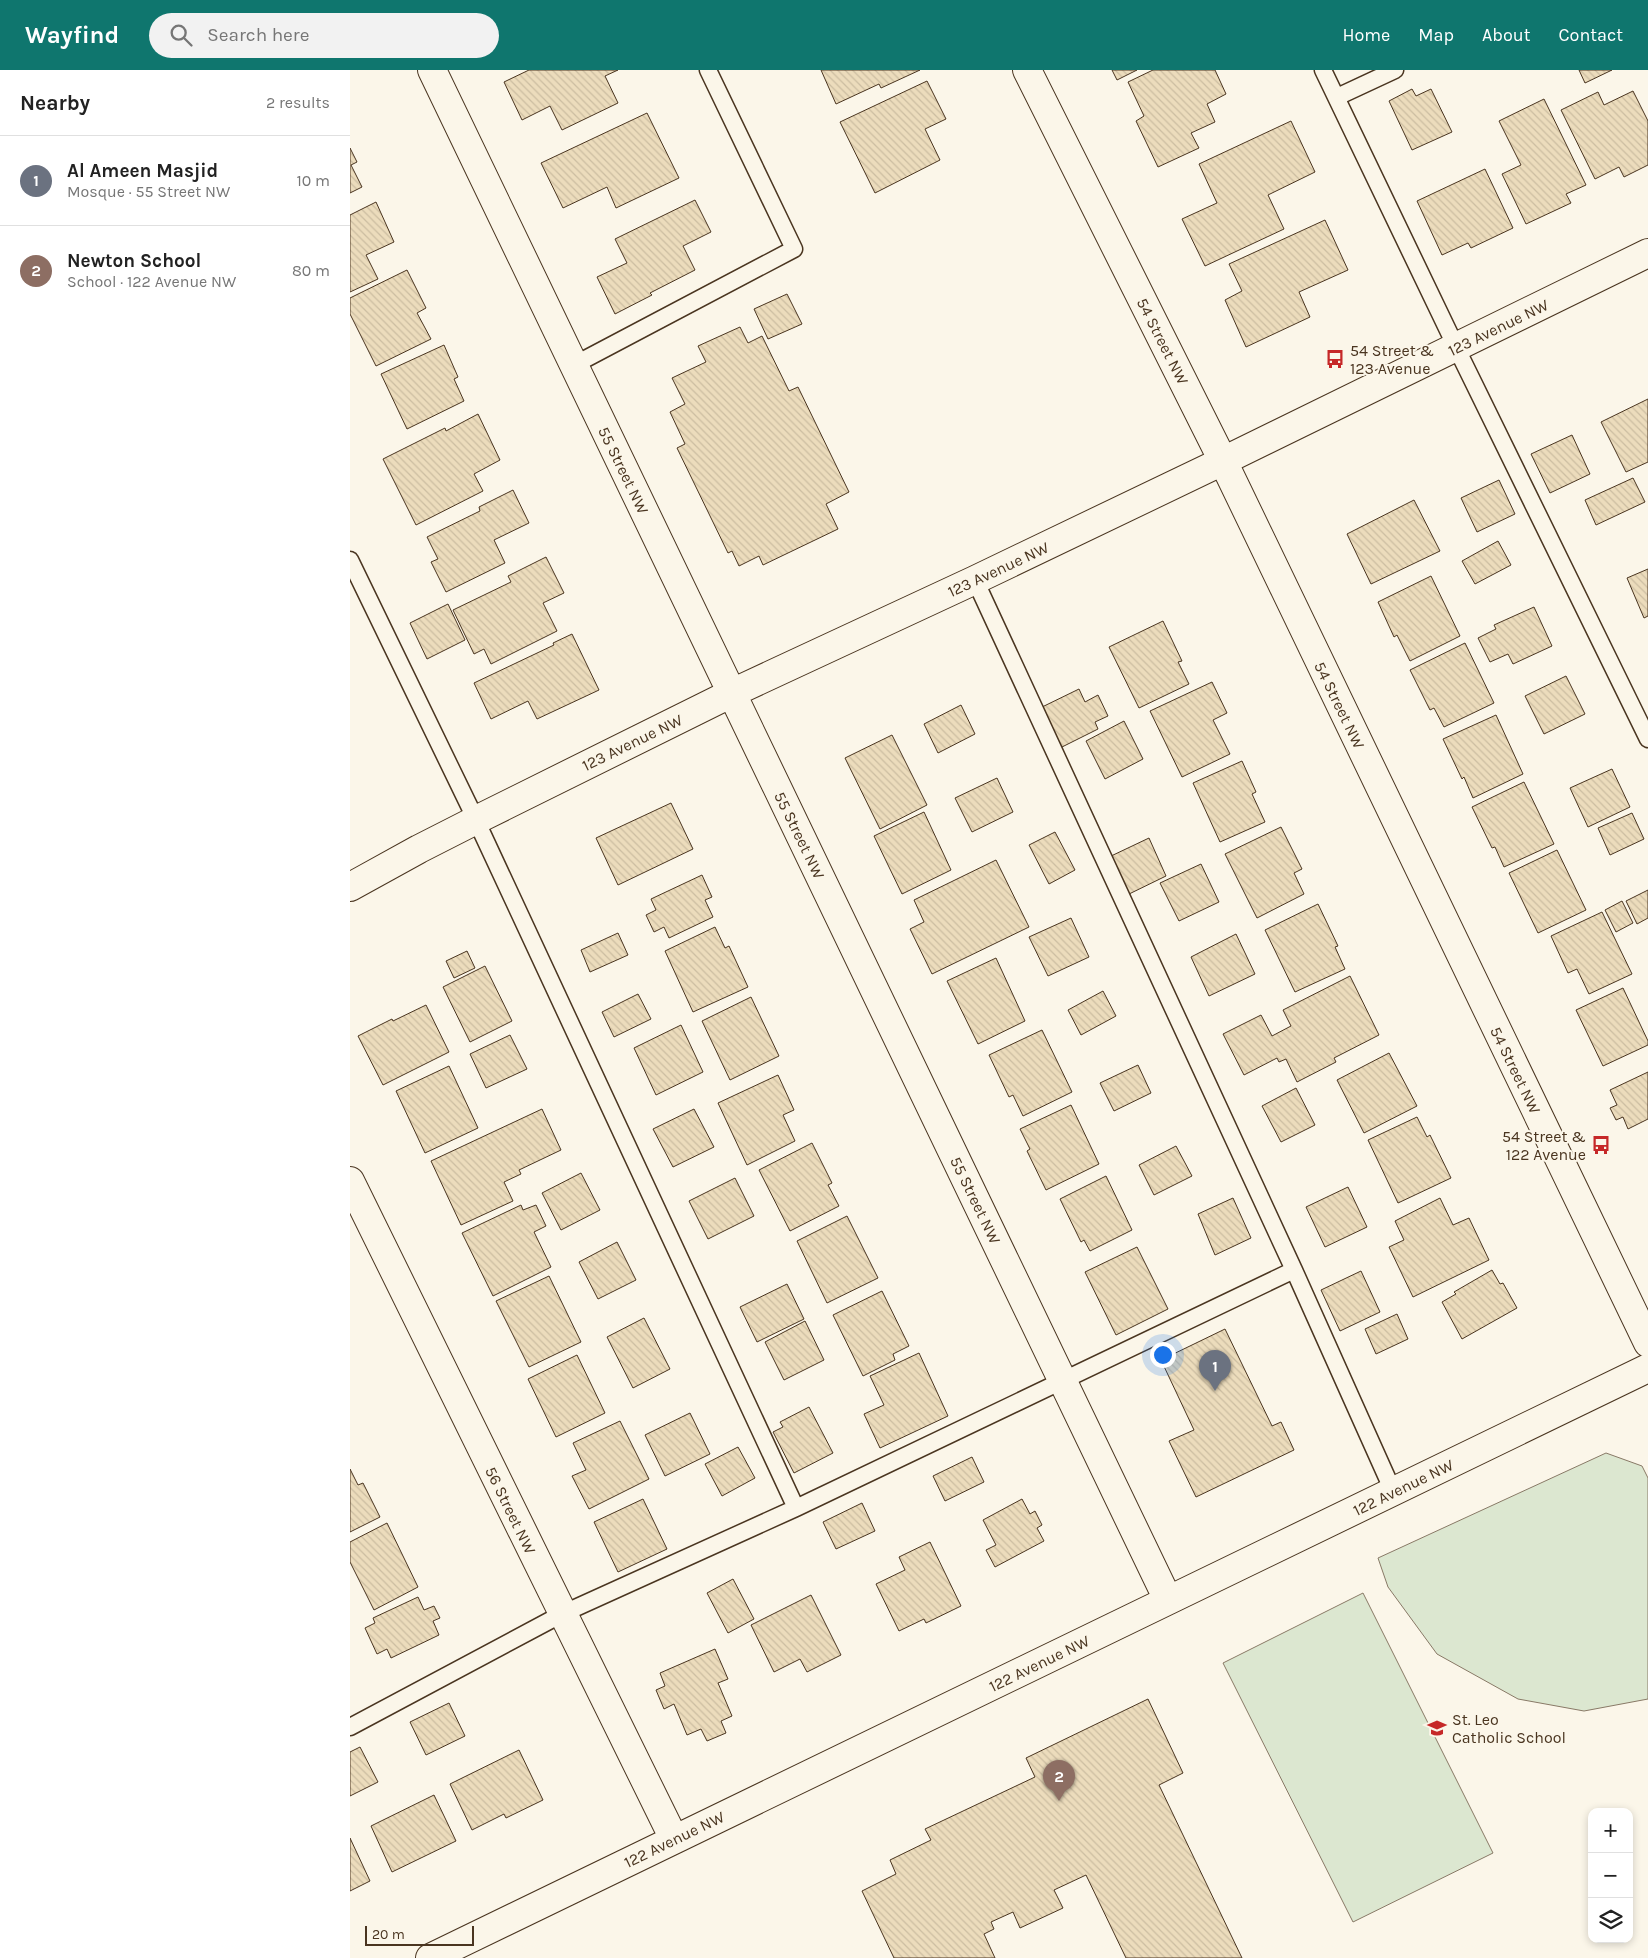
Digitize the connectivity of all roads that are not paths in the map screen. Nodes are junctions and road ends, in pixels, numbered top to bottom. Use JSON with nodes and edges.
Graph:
{"nodes":[{"id":1,"x":432,"y":70,"type":"edge"},
{"id":2,"x":708,"y":70,"type":"edge"},
{"id":3,"x":1027,"y":70,"type":"edge"},
{"id":4,"x":1323,"y":70,"type":"edge"},
{"id":5,"x":1395,"y":70,"type":"edge"},
{"id":6,"x":1337,"y":98,"type":"junction"},
{"id":7,"x":1648,"y":253,"type":"edge"},
{"id":8,"x":1456,"y":347,"type":"junction"},
{"id":9,"x":574,"y":365,"type":"junction"},
{"id":10,"x":1223,"y":461,"type":"junction"},
{"id":11,"x":350,"y":560,"type":"edge"},
{"id":12,"x":975,"y":580,"type":"junction"},
{"id":13,"x":732,"y":693,"type":"junction"},
{"id":14,"x":1648,"y":739,"type":"edge"},
{"id":15,"x":476,"y":820,"type":"junction"},
{"id":16,"x":350,"y":887,"type":"edge"},
{"id":17,"x":350,"y":1181,"type":"edge"},
{"id":18,"x":1294,"y":1270,"type":"junction"},
{"id":19,"x":1648,"y":1343,"type":"edge"},
{"id":20,"x":1648,"y":1368,"type":"edge"},
{"id":21,"x":1062,"y":1380,"type":"junction"},
{"id":22,"x":1393,"y":1492,"type":"junction"},
{"id":23,"x":796,"y":1508,"type":"junction"},
{"id":24,"x":1168,"y":1600,"type":"junction"},
{"id":25,"x":562,"y":1614,"type":"junction"},
{"id":26,"x":350,"y":1727,"type":"edge"},
{"id":27,"x":674,"y":1839,"type":"junction"},
{"id":28,"x":430,"y":1958,"type":"edge"}],
"edges":[{"from":1,"to":9,"type":"street","name":"55 Street NW"},
{"from":2,"to":9,"type":"lane"},
{"from":3,"to":10,"type":"street","name":"54 Street NW"},
{"from":4,"to":6,"type":"lane"},
{"from":5,"to":6,"type":"lane"},
{"from":6,"to":8,"type":"lane"},
{"from":7,"to":8,"type":"street","name":"123 Avenue NW"},
{"from":8,"to":10,"type":"street","name":"123 Avenue NW"},
{"from":8,"to":14,"type":"lane"},
{"from":9,"to":13,"type":"street","name":"55 Street NW"},
{"from":10,"to":12,"type":"street","name":"123 Avenue NW"},
{"from":10,"to":19,"type":"street","name":"54 Street NW"},
{"from":11,"to":15,"type":"lane"},
{"from":12,"to":13,"type":"street","name":"123 Avenue NW"},
{"from":12,"to":18,"type":"lane"},
{"from":13,"to":15,"type":"street","name":"123 Avenue NW"},
{"from":13,"to":21,"type":"street","name":"55 Street NW"},
{"from":15,"to":16,"type":"street","name":"123 Avenue NW"},
{"from":15,"to":23,"type":"lane"},
{"from":17,"to":25,"type":"street","name":"56 Street NW"},
{"from":18,"to":21,"type":"lane"},
{"from":18,"to":22,"type":"lane"},
{"from":20,"to":22,"type":"street","name":"122 Avenue NW"},
{"from":21,"to":23,"type":"lane"},
{"from":21,"to":24,"type":"street","name":"55 Street NW"},
{"from":22,"to":24,"type":"street","name":"122 Avenue NW"},
{"from":23,"to":25,"type":"lane"},
{"from":24,"to":27,"type":"street","name":"122 Avenue NW"},
{"from":25,"to":26,"type":"lane"},
{"from":25,"to":27,"type":"street","name":"56 Street NW"},
{"from":27,"to":28,"type":"street","name":"122 Avenue NW"}]}
